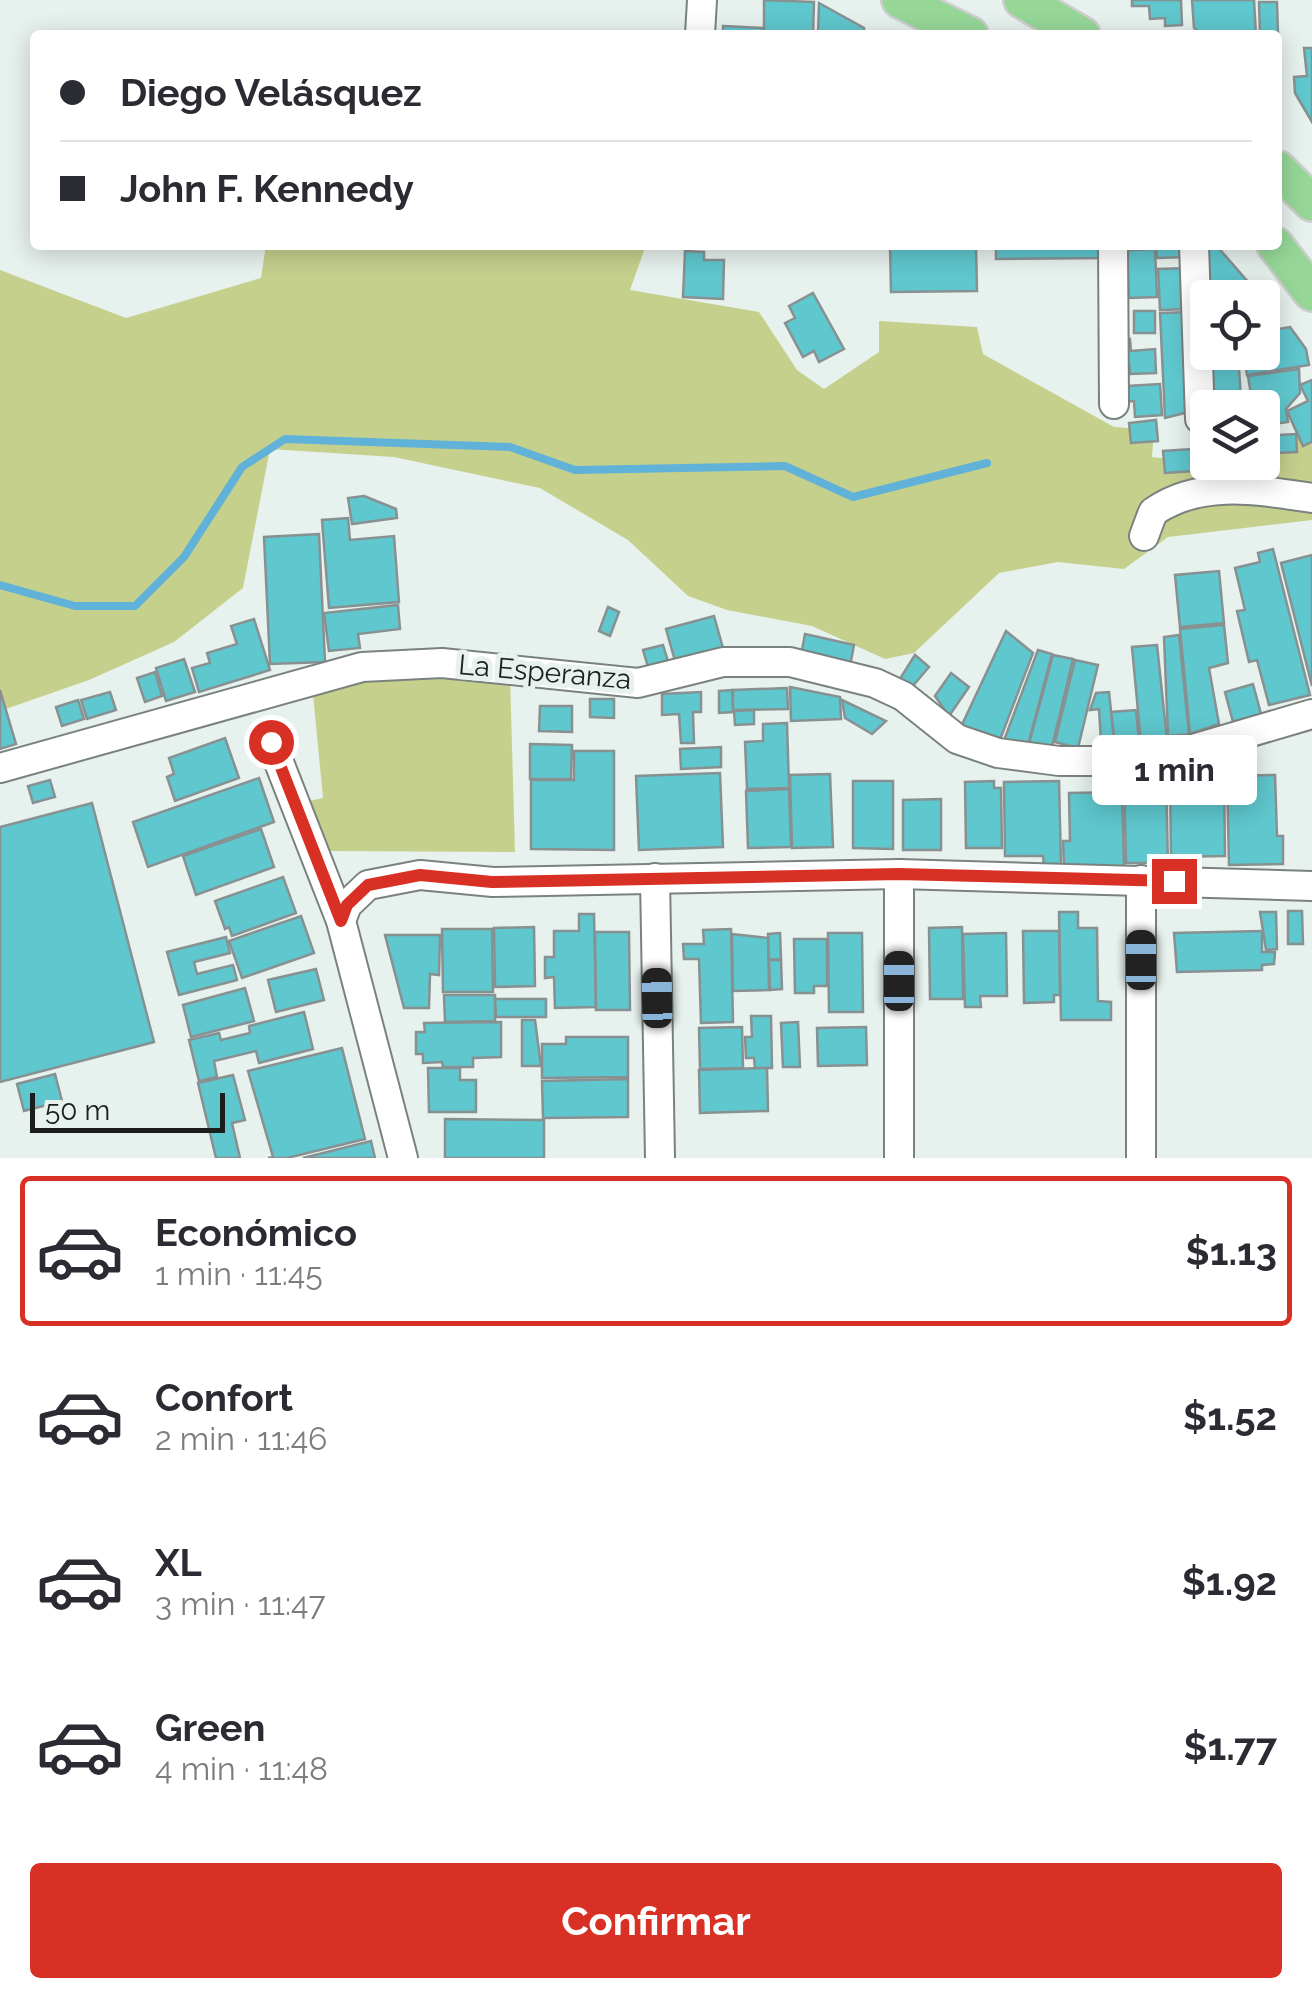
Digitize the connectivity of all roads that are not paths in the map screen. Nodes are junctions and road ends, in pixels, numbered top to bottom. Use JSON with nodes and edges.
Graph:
{"nodes":[{"id":1,"x":702,"y":0,"type":"edge"},
{"id":2,"x":900,"y":0,"type":"edge"},
{"id":3,"x":1038,"y":4,"type":"edge"},
{"id":4,"x":700,"y":30,"type":"edge"},
{"id":5,"x":960,"y":30,"type":"edge"},
{"id":6,"x":1075,"y":30,"type":"edge"},
{"id":7,"x":1282,"y":173,"type":"edge"},
{"id":8,"x":1312,"y":203,"type":"edge"},
{"id":9,"x":1113,"y":250,"type":"edge"},
{"id":10,"x":1194,"y":250,"type":"edge"},
{"id":11,"x":1279,"y":250,"type":"edge"},
{"id":12,"x":1312,"y":293,"type":"edge"},
{"id":13,"x":1199,"y":390,"type":"edge"},
{"id":14,"x":1114,"y":404,"type":"dead end"},
{"id":15,"x":1312,"y":498,"type":"edge"},
{"id":16,"x":1144,"y":536,"type":"dead end"},
{"id":17,"x":1312,"y":714,"type":"edge"},
{"id":18,"x":271,"y":742,"type":"dead end"},
{"id":19,"x":0,"y":768,"type":"edge"},
{"id":20,"x":899,"y":874,"type":"junction"},
{"id":21,"x":655,"y":878,"type":"junction"},
{"id":22,"x":1141,"y":880,"type":"junction"},
{"id":23,"x":1312,"y":886,"type":"edge"},
{"id":24,"x":341,"y":921,"type":"junction"},
{"id":25,"x":403,"y":1158,"type":"edge"},
{"id":26,"x":660,"y":1158,"type":"edge"},
{"id":27,"x":899,"y":1158,"type":"edge"},
{"id":28,"x":1141,"y":1158,"type":"edge"}],
"edges":[{"from":1,"to":4,"type":"street"},
{"from":2,"to":5,"type":"main road"},
{"from":3,"to":6,"type":"main road"},
{"from":7,"to":8,"type":"main road"},
{"from":9,"to":14,"type":"street"},
{"from":10,"to":13,"type":"street"},
{"from":11,"to":12,"type":"main road"},
{"from":15,"to":16,"type":"street"},
{"from":17,"to":19,"type":"street","name":"La Esperanza"},
{"from":18,"to":24,"type":"street"},
{"from":20,"to":21,"type":"street"},
{"from":20,"to":22,"type":"street"},
{"from":20,"to":27,"type":"street"},
{"from":21,"to":24,"type":"street"},
{"from":21,"to":26,"type":"street"},
{"from":22,"to":23,"type":"street"},
{"from":22,"to":28,"type":"street"},
{"from":24,"to":25,"type":"street"}]}
